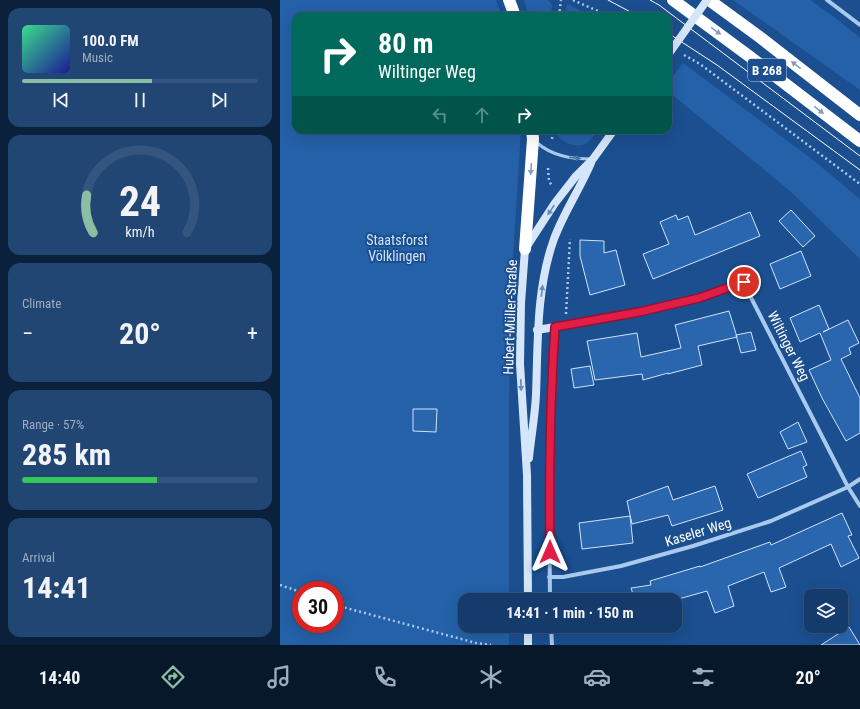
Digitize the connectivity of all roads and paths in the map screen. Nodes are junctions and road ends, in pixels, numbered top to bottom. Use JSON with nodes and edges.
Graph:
{"nodes":[{"id":1,"x":561,"y":0,"type":"edge"},
{"id":2,"x":573,"y":0,"type":"edge"},
{"id":3,"x":673,"y":0,"type":"edge"},
{"id":4,"x":708,"y":0,"type":"edge"},
{"id":5,"x":827,"y":0,"type":"edge"},
{"id":6,"x":560,"y":12,"type":"edge"},
{"id":7,"x":600,"y":12,"type":"edge"},
{"id":8,"x":860,"y":25,"type":"edge"},
{"id":9,"x":672,"y":50,"type":"edge"},
{"id":10,"x":681,"y":53,"type":"dead end"},
{"id":11,"x":860,"y":115,"type":"edge"},
{"id":12,"x":552,"y":134,"type":"edge"},
{"id":13,"x":611,"y":134,"type":"edge"},
{"id":14,"x":533,"y":135,"type":"edge"},
{"id":15,"x":860,"y":141,"type":"edge"},
{"id":16,"x":550,"y":152,"type":"junction"},
{"id":17,"x":593,"y":158,"type":"junction"},
{"id":18,"x":860,"y":184,"type":"edge"},
{"id":19,"x":561,"y":196,"type":"junction"},
{"id":20,"x":570,"y":235,"type":"dead end"},
{"id":21,"x":525,"y":248,"type":"junction"},
{"id":22,"x":566,"y":325,"type":"junction"},
{"id":23,"x":555,"y":327,"type":"junction"},
{"id":24,"x":537,"y":330,"type":"junction"},
{"id":25,"x":527,"y":475,"type":"junction"},
{"id":26,"x":860,"y":479,"type":"edge"},
{"id":27,"x":848,"y":487,"type":"junction"},
{"id":28,"x":860,"y":506,"type":"edge"},
{"id":29,"x":549,"y":577,"type":"junction"},
{"id":30,"x":280,"y":585,"type":"edge"},
{"id":31,"x":292,"y":589,"type":"edge"},
{"id":32,"x":528,"y":593,"type":"edge"},
{"id":33,"x":550,"y":593,"type":"edge"},
{"id":34,"x":344,"y":607,"type":"edge"},
{"id":35,"x":528,"y":633,"type":"edge"},
{"id":36,"x":551,"y":633,"type":"edge"},
{"id":37,"x":491,"y":645,"type":"edge"},
{"id":38,"x":528,"y":645,"type":"edge"},
{"id":39,"x":552,"y":645,"type":"edge"}],
"edges":[{"from":1,"to":6,"type":"path"},
{"from":2,"to":7,"type":"path"},
{"from":3,"to":15,"type":"highway","number":"B 268","one_way":true},
{"from":4,"to":9,"type":"main road","bridge":true},
{"from":11,"to":4,"type":"highway","number":"B 268","one_way":true},
{"from":5,"to":8,"type":"street"},
{"from":10,"to":18,"type":"path"},
{"from":12,"to":16,"type":"path"},
{"from":13,"to":17,"type":"main road","name":"Hubert-Müller-Straße"},
{"from":14,"to":16,"type":"lane"},
{"from":14,"to":21,"type":"highway","one_way":true},
{"from":16,"to":17,"type":"lane","one_way":true},
{"from":16,"to":19,"type":"path"},
{"from":17,"to":19,"type":"main road","name":"Hubert-Müller-Straße"},
{"from":24,"to":17,"type":"main road","name":"Hubert-Müller-Straße","one_way":true},
{"from":19,"to":21,"type":"main road","name":"Hubert-Müller-Straße","one_way":true},
{"from":20,"to":22,"type":"path"},
{"from":21,"to":25,"type":"main road","name":"Hubert-Müller-Straße","one_way":true},
{"from":22,"to":23,"type":"street","name":"Wiltinger Weg"},
{"from":22,"to":27,"type":"street","name":"Wiltinger Weg"},
{"from":23,"to":24,"type":"main road"},
{"from":23,"to":29,"type":"street"},
{"from":24,"to":25,"type":"main road","name":"Hubert-Müller-Straße"},
{"from":25,"to":32,"type":"main road","name":"Hubert-Müller-Straße"},
{"from":26,"to":27,"type":"street"},
{"from":27,"to":28,"type":"street","name":"Wiltinger Weg"},
{"from":27,"to":29,"type":"street","name":"Kaseler Weg"},
{"from":29,"to":33,"type":"street"},
{"from":30,"to":31,"type":"path"},
{"from":34,"to":37,"type":"path"},
{"from":35,"to":38,"type":"main road"},
{"from":36,"to":39,"type":"street"}]}
